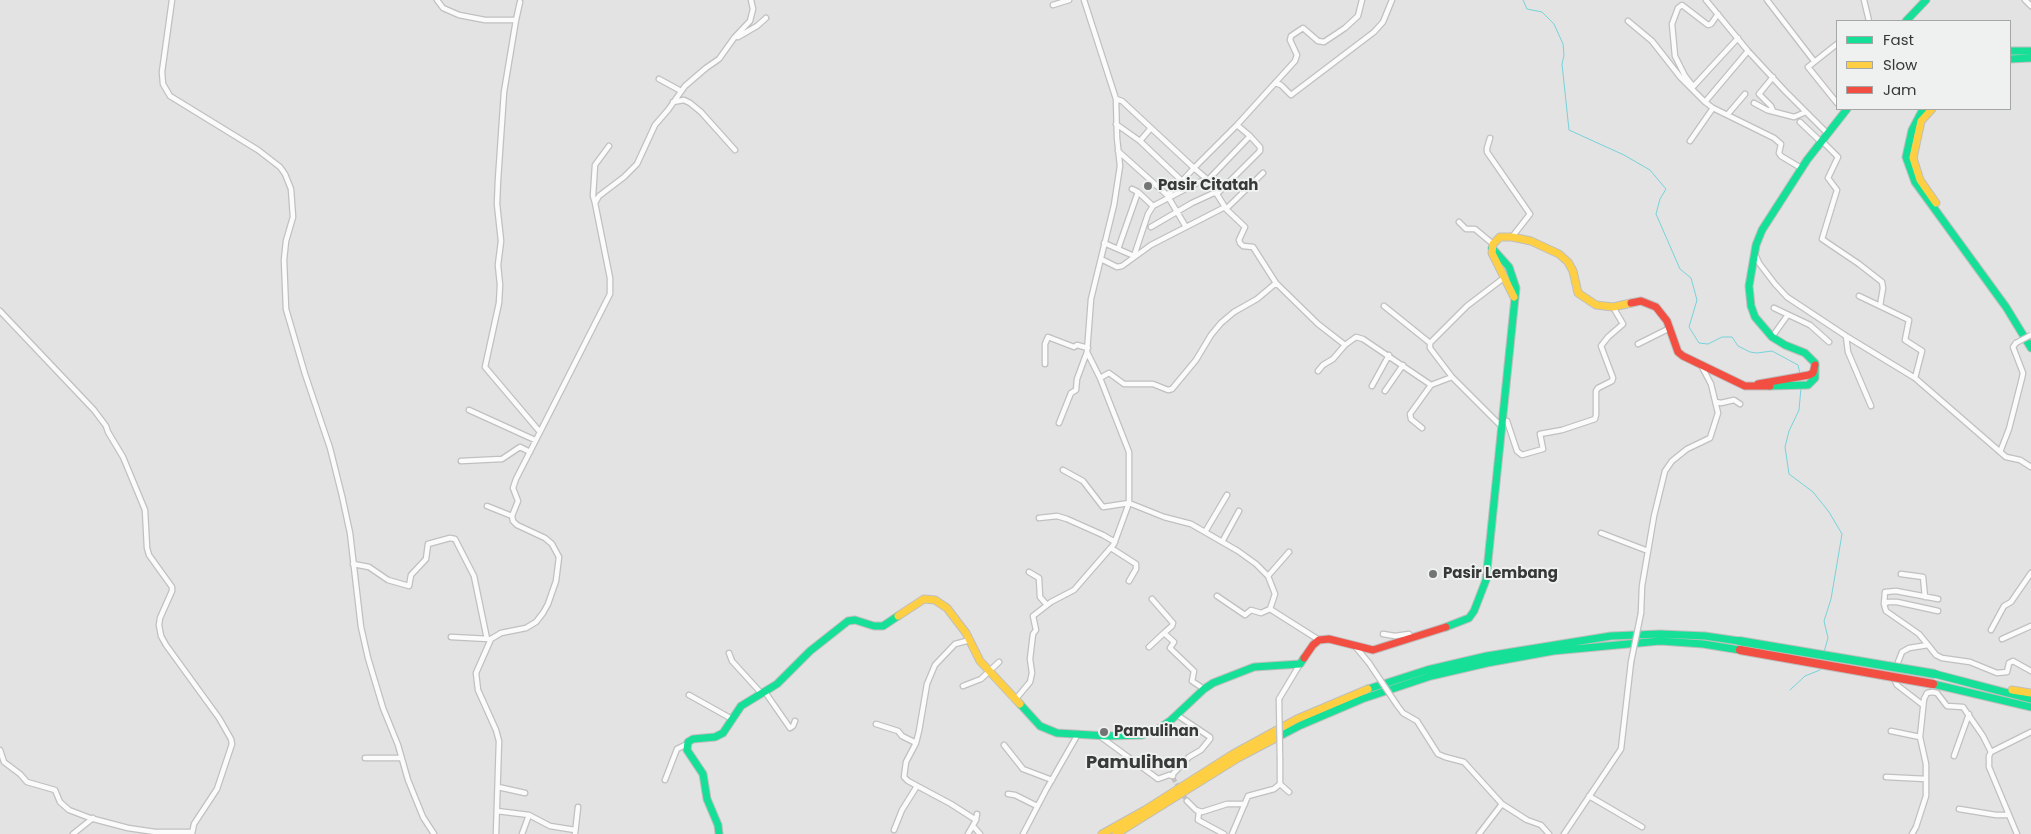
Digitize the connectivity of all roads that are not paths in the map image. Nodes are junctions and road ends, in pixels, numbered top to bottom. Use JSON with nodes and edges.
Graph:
{"nodes":[{"id":1,"x":172,"y":0,"type":"edge"},
{"id":2,"x":437,"y":0,"type":"edge"},
{"id":3,"x":751,"y":0,"type":"edge"},
{"id":4,"x":1069,"y":0,"type":"edge"},
{"id":5,"x":1084,"y":0,"type":"edge"},
{"id":6,"x":1362,"y":0,"type":"edge"},
{"id":7,"x":1392,"y":0,"type":"edge"},
{"id":8,"x":1706,"y":0,"type":"edge"},
{"id":9,"x":1767,"y":0,"type":"edge"},
{"id":10,"x":1864,"y":0,"type":"edge"},
{"id":11,"x":1926,"y":0,"type":"edge"},
{"id":12,"x":2025,"y":0,"type":"edge"},
{"id":13,"x":520,"y":2,"type":"dead end"},
{"id":14,"x":1053,"y":5,"type":"dead end"},
{"id":15,"x":2031,"y":6,"type":"edge"},
{"id":16,"x":1718,"y":14,"type":"junction"},
{"id":17,"x":766,"y":18,"type":"dead end"},
{"id":18,"x":516,"y":20,"type":"junction"},
{"id":19,"x":1868,"y":20,"type":"edge"},
{"id":20,"x":1907,"y":20,"type":"edge"},
{"id":21,"x":1628,"y":22,"type":"dead end"},
{"id":22,"x":734,"y":38,"type":"junction"},
{"id":23,"x":1738,"y":38,"type":"junction"},
{"id":24,"x":1836,"y":45,"type":"edge"},
{"id":25,"x":1748,"y":51,"type":"junction"},
{"id":26,"x":2011,"y":51,"type":"edge"},
{"id":27,"x":2031,"y":51,"type":"edge"},
{"id":28,"x":2031,"y":58,"type":"edge"},
{"id":29,"x":2011,"y":59,"type":"edge"},
{"id":30,"x":1814,"y":61,"type":"junction"},
{"id":31,"x":1773,"y":77,"type":"junction"},
{"id":32,"x":1681,"y":78,"type":"junction"},
{"id":33,"x":659,"y":79,"type":"dead end"},
{"id":34,"x":1687,"y":80,"type":"junction"},
{"id":35,"x":1275,"y":83,"type":"junction"},
{"id":36,"x":1693,"y":88,"type":"junction"},
{"id":37,"x":682,"y":91,"type":"junction"},
{"id":38,"x":1745,"y":94,"type":"dead end"},
{"id":39,"x":1116,"y":99,"type":"junction"},
{"id":40,"x":674,"y":102,"type":"junction"},
{"id":41,"x":1705,"y":102,"type":"junction"},
{"id":42,"x":1836,"y":102,"type":"edge"},
{"id":43,"x":1754,"y":104,"type":"dead end"},
{"id":44,"x":1713,"y":108,"type":"junction"},
{"id":45,"x":1845,"y":110,"type":"edge"},
{"id":46,"x":1922,"y":110,"type":"edge"},
{"id":47,"x":1931,"y":110,"type":"edge"},
{"id":48,"x":1773,"y":111,"type":"junction"},
{"id":49,"x":1806,"y":112,"type":"junction"},
{"id":50,"x":1728,"y":114,"type":"junction"},
{"id":51,"x":1800,"y":122,"type":"dead end"},
{"id":52,"x":1116,"y":124,"type":"junction"},
{"id":53,"x":1237,"y":124,"type":"junction"},
{"id":54,"x":1151,"y":128,"type":"junction"},
{"id":55,"x":1827,"y":133,"type":"junction"},
{"id":56,"x":1250,"y":136,"type":"junction"},
{"id":57,"x":1490,"y":138,"type":"dead end"},
{"id":58,"x":1820,"y":140,"type":"junction"},
{"id":59,"x":1140,"y":141,"type":"junction"},
{"id":60,"x":1690,"y":141,"type":"dead end"},
{"id":61,"x":609,"y":146,"type":"dead end"},
{"id":62,"x":736,"y":150,"type":"dead end"},
{"id":63,"x":1118,"y":151,"type":"junction"},
{"id":64,"x":1194,"y":168,"type":"junction"},
{"id":65,"x":1801,"y":168,"type":"junction"},
{"id":66,"x":1263,"y":172,"type":"dead end"},
{"id":67,"x":1208,"y":180,"type":"junction"},
{"id":68,"x":1182,"y":182,"type":"junction"},
{"id":69,"x":1132,"y":189,"type":"dead end"},
{"id":70,"x":1138,"y":192,"type":"junction"},
{"id":71,"x":1217,"y":193,"type":"junction"},
{"id":72,"x":1169,"y":197,"type":"junction"},
{"id":73,"x":595,"y":203,"type":"junction"},
{"id":74,"x":1153,"y":206,"type":"junction"},
{"id":75,"x":1226,"y":208,"type":"junction"},
{"id":76,"x":1177,"y":211,"type":"junction"},
{"id":77,"x":1459,"y":222,"type":"dead end"},
{"id":78,"x":1150,"y":227,"type":"dead end"},
{"id":79,"x":1186,"y":227,"type":"junction"},
{"id":80,"x":1512,"y":237,"type":"junction"},
{"id":81,"x":1104,"y":242,"type":"junction"},
{"id":82,"x":1492,"y":246,"type":"junction"},
{"id":83,"x":1118,"y":249,"type":"junction"},
{"id":84,"x":1755,"y":252,"type":"junction"},
{"id":85,"x":1134,"y":256,"type":"junction"},
{"id":86,"x":1101,"y":259,"type":"junction"},
{"id":87,"x":1505,"y":277,"type":"junction"},
{"id":88,"x":1276,"y":283,"type":"junction"},
{"id":89,"x":1860,"y":296,"type":"dead end"},
{"id":90,"x":1514,"y":298,"type":"junction"},
{"id":91,"x":1384,"y":306,"type":"dead end"},
{"id":92,"x":1613,"y":306,"type":"junction"},
{"id":93,"x":1880,"y":306,"type":"junction"},
{"id":94,"x":1774,"y":308,"type":"dead end"},
{"id":95,"x":0,"y":311,"type":"edge"},
{"id":96,"x":1787,"y":316,"type":"junction"},
{"id":97,"x":1670,"y":328,"type":"junction"},
{"id":98,"x":2031,"y":335,"type":"edge"},
{"id":99,"x":1846,"y":336,"type":"junction"},
{"id":100,"x":1772,"y":337,"type":"junction"},
{"id":101,"x":2031,"y":340,"type":"edge"},
{"id":102,"x":1829,"y":342,"type":"dead end"},
{"id":103,"x":1430,"y":343,"type":"junction"},
{"id":104,"x":1638,"y":344,"type":"dead end"},
{"id":105,"x":1345,"y":345,"type":"junction"},
{"id":106,"x":2031,"y":348,"type":"edge"},
{"id":107,"x":1088,"y":350,"type":"junction"},
{"id":108,"x":1389,"y":356,"type":"junction"},
{"id":109,"x":1700,"y":363,"type":"junction"},
{"id":110,"x":1815,"y":363,"type":"junction"},
{"id":111,"x":1045,"y":364,"type":"dead end"},
{"id":112,"x":1403,"y":365,"type":"junction"},
{"id":113,"x":1318,"y":371,"type":"dead end"},
{"id":114,"x":1452,"y":377,"type":"junction"},
{"id":115,"x":1100,"y":378,"type":"junction"},
{"id":116,"x":1915,"y":378,"type":"junction"},
{"id":117,"x":1431,"y":385,"type":"junction"},
{"id":118,"x":1372,"y":386,"type":"dead end"},
{"id":119,"x":1756,"y":386,"type":"junction"},
{"id":120,"x":1385,"y":391,"type":"dead end"},
{"id":121,"x":1716,"y":402,"type":"junction"},
{"id":122,"x":1740,"y":404,"type":"dead end"},
{"id":123,"x":1871,"y":406,"type":"dead end"},
{"id":124,"x":469,"y":410,"type":"dead end"},
{"id":125,"x":1060,"y":423,"type":"dead end"},
{"id":126,"x":1502,"y":424,"type":"junction"},
{"id":127,"x":1422,"y":428,"type":"dead end"},
{"id":128,"x":540,"y":432,"type":"junction"},
{"id":129,"x":535,"y":440,"type":"junction"},
{"id":130,"x":530,"y":452,"type":"junction"},
{"id":131,"x":2000,"y":452,"type":"junction"},
{"id":132,"x":461,"y":461,"type":"dead end"},
{"id":133,"x":2031,"y":467,"type":"edge"},
{"id":134,"x":1063,"y":470,"type":"dead end"},
{"id":135,"x":1227,"y":495,"type":"dead end"},
{"id":136,"x":1129,"y":503,"type":"junction"},
{"id":137,"x":487,"y":506,"type":"dead end"},
{"id":138,"x":1239,"y":512,"type":"dead end"},
{"id":139,"x":512,"y":516,"type":"junction"},
{"id":140,"x":1039,"y":518,"type":"dead end"},
{"id":141,"x":1205,"y":532,"type":"junction"},
{"id":142,"x":1601,"y":533,"type":"dead end"},
{"id":143,"x":1115,"y":542,"type":"junction"},
{"id":144,"x":1222,"y":542,"type":"junction"},
{"id":145,"x":1111,"y":548,"type":"junction"},
{"id":146,"x":1648,"y":551,"type":"junction"},
{"id":147,"x":1289,"y":552,"type":"dead end"},
{"id":148,"x":353,"y":564,"type":"junction"},
{"id":149,"x":1029,"y":572,"type":"dead end"},
{"id":150,"x":2031,"y":573,"type":"edge"},
{"id":151,"x":1901,"y":574,"type":"dead end"},
{"id":152,"x":1268,"y":576,"type":"junction"},
{"id":153,"x":1129,"y":581,"type":"dead end"},
{"id":154,"x":1906,"y":593,"type":"junction"},
{"id":155,"x":1217,"y":596,"type":"dead end"},
{"id":156,"x":1925,"y":597,"type":"junction"},
{"id":157,"x":1152,"y":599,"type":"dead end"},
{"id":158,"x":1938,"y":599,"type":"dead end"},
{"id":159,"x":1884,"y":604,"type":"junction"},
{"id":160,"x":1905,"y":604,"type":"junction"},
{"id":161,"x":1047,"y":605,"type":"junction"},
{"id":162,"x":1270,"y":609,"type":"junction"},
{"id":163,"x":1938,"y":610,"type":"dead end"},
{"id":164,"x":2031,"y":626,"type":"edge"},
{"id":165,"x":1991,"y":630,"type":"dead end"},
{"id":166,"x":1164,"y":633,"type":"junction"},
{"id":167,"x":1383,"y":634,"type":"dead end"},
{"id":168,"x":451,"y":637,"type":"dead end"},
{"id":169,"x":1411,"y":637,"type":"junction"},
{"id":170,"x":489,"y":639,"type":"junction"},
{"id":171,"x":2002,"y":639,"type":"dead end"},
{"id":172,"x":970,"y":640,"type":"junction"},
{"id":173,"x":1320,"y":640,"type":"junction"},
{"id":174,"x":1928,"y":644,"type":"junction"},
{"id":175,"x":1149,"y":646,"type":"dead end"},
{"id":176,"x":1354,"y":646,"type":"junction"},
{"id":177,"x":1373,"y":650,"type":"junction"},
{"id":178,"x":729,"y":653,"type":"dead end"},
{"id":179,"x":999,"y":662,"type":"dead end"},
{"id":180,"x":1368,"y":663,"type":"junction"},
{"id":181,"x":1300,"y":664,"type":"junction"},
{"id":182,"x":989,"y":671,"type":"junction"},
{"id":183,"x":2031,"y":671,"type":"edge"},
{"id":184,"x":1975,"y":684,"type":"junction"},
{"id":185,"x":963,"y":686,"type":"dead end"},
{"id":186,"x":1204,"y":689,"type":"junction"},
{"id":187,"x":763,"y":693,"type":"junction"},
{"id":188,"x":2031,"y":693,"type":"edge"},
{"id":189,"x":689,"y":695,"type":"dead end"},
{"id":190,"x":1015,"y":700,"type":"junction"},
{"id":191,"x":1923,"y":705,"type":"junction"},
{"id":192,"x":2031,"y":705,"type":"edge"},
{"id":193,"x":1969,"y":714,"type":"junction"},
{"id":194,"x":1177,"y":715,"type":"junction"},
{"id":195,"x":732,"y":719,"type":"junction"},
{"id":196,"x":795,"y":721,"type":"dead end"},
{"id":197,"x":876,"y":724,"type":"dead end"},
{"id":198,"x":1891,"y":731,"type":"dead end"},
{"id":199,"x":2031,"y":732,"type":"edge"},
{"id":200,"x":1078,"y":734,"type":"junction"},
{"id":201,"x":1098,"y":735,"type":"junction"},
{"id":202,"x":1920,"y":737,"type":"junction"},
{"id":203,"x":916,"y":743,"type":"junction"},
{"id":204,"x":687,"y":744,"type":"junction"},
{"id":205,"x":1004,"y":745,"type":"dead end"},
{"id":206,"x":0,"y":750,"type":"edge"},
{"id":207,"x":1991,"y":752,"type":"junction"},
{"id":208,"x":1954,"y":756,"type":"dead end"},
{"id":209,"x":365,"y":758,"type":"dead end"},
{"id":210,"x":400,"y":758,"type":"junction"},
{"id":211,"x":1886,"y":777,"type":"dead end"},
{"id":212,"x":1926,"y":779,"type":"junction"},
{"id":213,"x":665,"y":780,"type":"dead end"},
{"id":214,"x":1052,"y":780,"type":"junction"},
{"id":215,"x":1280,"y":784,"type":"junction"},
{"id":216,"x":917,"y":786,"type":"junction"},
{"id":217,"x":498,"y":787,"type":"junction"},
{"id":218,"x":1290,"y":792,"type":"dead end"},
{"id":219,"x":525,"y":793,"type":"dead end"},
{"id":220,"x":1008,"y":794,"type":"dead end"},
{"id":221,"x":1589,"y":796,"type":"junction"},
{"id":222,"x":1188,"y":801,"type":"tunnel mouth"},
{"id":223,"x":1244,"y":804,"type":"junction"},
{"id":224,"x":1502,"y":804,"type":"junction"},
{"id":225,"x":1037,"y":806,"type":"junction"},
{"id":226,"x":578,"y":807,"type":"dead end"},
{"id":227,"x":1959,"y":809,"type":"dead end"},
{"id":228,"x":496,"y":812,"type":"junction"},
{"id":229,"x":1199,"y":812,"type":"junction"},
{"id":230,"x":977,"y":814,"type":"dead end"},
{"id":231,"x":529,"y":815,"type":"junction"},
{"id":232,"x":2009,"y":815,"type":"junction"},
{"id":233,"x":92,"y":818,"type":"junction"},
{"id":234,"x":976,"y":820,"type":"junction"},
{"id":235,"x":973,"y":826,"type":"junction"},
{"id":236,"x":1642,"y":828,"type":"dead end"},
{"id":237,"x":894,"y":830,"type":"dead end"},
{"id":238,"x":575,"y":832,"type":"edge"},
{"id":239,"x":192,"y":833,"type":"edge"},
{"id":240,"x":74,"y":834,"type":"edge"},
{"id":241,"x":434,"y":834,"type":"edge"},
{"id":242,"x":496,"y":834,"type":"edge"},
{"id":243,"x":522,"y":834,"type":"edge"},
{"id":244,"x":719,"y":834,"type":"edge"},
{"id":245,"x":968,"y":834,"type":"edge"},
{"id":246,"x":980,"y":834,"type":"edge"},
{"id":247,"x":1023,"y":834,"type":"edge"},
{"id":248,"x":1102,"y":834,"type":"edge"},
{"id":249,"x":1116,"y":834,"type":"edge"},
{"id":250,"x":1224,"y":834,"type":"edge"},
{"id":251,"x":1232,"y":834,"type":"edge"},
{"id":252,"x":1479,"y":834,"type":"edge"},
{"id":253,"x":1549,"y":834,"type":"edge"},
{"id":254,"x":1564,"y":834,"type":"edge"},
{"id":255,"x":1912,"y":834,"type":"edge"},
{"id":256,"x":2017,"y":834,"type":"edge"}],
"edges":[{"from":1,"to":148,"type":"street"},
{"from":2,"to":18,"type":"street"},
{"from":3,"to":22,"type":"street"},
{"from":4,"to":14,"type":"street"},
{"from":5,"to":39,"type":"street"},
{"from":6,"to":35,"type":"street"},
{"from":7,"to":35,"type":"street"},
{"from":8,"to":16,"type":"street"},
{"from":9,"to":30,"type":"street"},
{"from":10,"to":19,"type":"street"},
{"from":11,"to":20,"type":"main road"},
{"from":12,"to":15,"type":"street"},
{"from":13,"to":18,"type":"street"},
{"from":16,"to":23,"type":"street"},
{"from":16,"to":34,"type":"street"},
{"from":17,"to":22,"type":"street"},
{"from":18,"to":128,"type":"street"},
{"from":21,"to":32,"type":"street"},
{"from":22,"to":37,"type":"street"},
{"from":23,"to":25,"type":"street"},
{"from":23,"to":36,"type":"street"},
{"from":24,"to":30,"type":"street"},
{"from":25,"to":31,"type":"street"},
{"from":25,"to":41,"type":"street"},
{"from":26,"to":27,"type":"main road"},
{"from":28,"to":29,"type":"main road"},
{"from":30,"to":42,"type":"street"},
{"from":31,"to":48,"type":"street"},
{"from":31,"to":49,"type":"street"},
{"from":32,"to":34,"type":"street"},
{"from":32,"to":36,"type":"street"},
{"from":33,"to":37,"type":"street"},
{"from":34,"to":36,"type":"street"},
{"from":35,"to":53,"type":"street"},
{"from":36,"to":41,"type":"street"},
{"from":37,"to":40,"type":"street"},
{"from":38,"to":50,"type":"street"},
{"from":39,"to":52,"type":"street"},
{"from":39,"to":54,"type":"street"},
{"from":40,"to":62,"type":"street"},
{"from":40,"to":73,"type":"street"},
{"from":41,"to":44,"type":"street"},
{"from":43,"to":48,"type":"street"},
{"from":44,"to":50,"type":"street"},
{"from":44,"to":60,"type":"street"},
{"from":45,"to":55,"type":"main road"},
{"from":46,"to":106,"type":"main road"},
{"from":47,"to":101,"type":"main road"},
{"from":48,"to":49,"type":"street"},
{"from":49,"to":55,"type":"street"},
{"from":50,"to":65,"type":"street"},
{"from":51,"to":58,"type":"street"},
{"from":52,"to":59,"type":"street"},
{"from":52,"to":63,"type":"street"},
{"from":53,"to":56,"type":"street"},
{"from":53,"to":64,"type":"street"},
{"from":54,"to":59,"type":"street"},
{"from":54,"to":64,"type":"street"},
{"from":55,"to":58,"type":"main road"},
{"from":56,"to":67,"type":"street"},
{"from":56,"to":71,"type":"street"},
{"from":57,"to":80,"type":"street"},
{"from":58,"to":65,"type":"main road"},
{"from":58,"to":93,"type":"street"},
{"from":59,"to":68,"type":"street"},
{"from":61,"to":73,"type":"street"},
{"from":63,"to":72,"type":"street"},
{"from":63,"to":81,"type":"street"},
{"from":64,"to":67,"type":"street"},
{"from":64,"to":68,"type":"street"},
{"from":65,"to":84,"type":"main road"},
{"from":66,"to":75,"type":"street"},
{"from":67,"to":71,"type":"street"},
{"from":67,"to":72,"type":"street"},
{"from":68,"to":72,"type":"street"},
{"from":69,"to":70,"type":"street"},
{"from":70,"to":74,"type":"street"},
{"from":70,"to":83,"type":"street"},
{"from":71,"to":75,"type":"street"},
{"from":71,"to":76,"type":"street"},
{"from":72,"to":74,"type":"street"},
{"from":72,"to":76,"type":"street"},
{"from":73,"to":128,"type":"street"},
{"from":74,"to":85,"type":"street"},
{"from":75,"to":79,"type":"street"},
{"from":75,"to":88,"type":"street"},
{"from":76,"to":78,"type":"street"},
{"from":76,"to":79,"type":"street"},
{"from":77,"to":82,"type":"street"},
{"from":79,"to":85,"type":"street"},
{"from":80,"to":82,"type":"main road"},
{"from":80,"to":92,"type":"main road"},
{"from":81,"to":83,"type":"street"},
{"from":81,"to":86,"type":"street"},
{"from":82,"to":87,"type":"main road"},
{"from":82,"to":90,"type":"main road"},
{"from":83,"to":85,"type":"street"},
{"from":84,"to":99,"type":"street"},
{"from":84,"to":100,"type":"main road"},
{"from":85,"to":86,"type":"street"},
{"from":86,"to":107,"type":"street"},
{"from":87,"to":90,"type":"main road"},
{"from":87,"to":103,"type":"street"},
{"from":88,"to":105,"type":"street"},
{"from":88,"to":115,"type":"street"},
{"from":89,"to":93,"type":"street"},
{"from":90,"to":126,"type":"main road"},
{"from":91,"to":103,"type":"street"},
{"from":92,"to":97,"type":"main road"},
{"from":92,"to":126,"type":"street"},
{"from":93,"to":116,"type":"street"},
{"from":94,"to":96,"type":"street"},
{"from":95,"to":239,"type":"street"},
{"from":96,"to":100,"type":"street"},
{"from":96,"to":102,"type":"street"},
{"from":97,"to":104,"type":"street"},
{"from":97,"to":109,"type":"main road"},
{"from":98,"to":131,"type":"street","bridge":true},
{"from":99,"to":116,"type":"street"},
{"from":99,"to":123,"type":"street"},
{"from":100,"to":110,"type":"main road"},
{"from":103,"to":114,"type":"street"},
{"from":105,"to":108,"type":"street"},
{"from":105,"to":113,"type":"street"},
{"from":107,"to":111,"type":"street"},
{"from":107,"to":115,"type":"street"},
{"from":107,"to":125,"type":"street"},
{"from":108,"to":112,"type":"street"},
{"from":108,"to":118,"type":"street"},
{"from":109,"to":119,"type":"main road"},
{"from":109,"to":121,"type":"street"},
{"from":110,"to":119,"type":"main road"},
{"from":110,"to":119,"type":"main road"},
{"from":112,"to":117,"type":"street"},
{"from":112,"to":120,"type":"street"},
{"from":114,"to":117,"type":"street"},
{"from":114,"to":126,"type":"street"},
{"from":115,"to":136,"type":"street"},
{"from":116,"to":131,"type":"street"},
{"from":117,"to":127,"type":"street"},
{"from":121,"to":122,"type":"street"},
{"from":121,"to":146,"type":"street"},
{"from":124,"to":129,"type":"street"},
{"from":126,"to":169,"type":"main road"},
{"from":128,"to":129,"type":"street"},
{"from":129,"to":130,"type":"street"},
{"from":130,"to":132,"type":"street"},
{"from":130,"to":139,"type":"street"},
{"from":131,"to":133,"type":"street"},
{"from":134,"to":136,"type":"street"},
{"from":135,"to":141,"type":"street"},
{"from":136,"to":141,"type":"street"},
{"from":136,"to":143,"type":"street"},
{"from":137,"to":139,"type":"street"},
{"from":138,"to":144,"type":"street"},
{"from":139,"to":170,"type":"street"},
{"from":140,"to":143,"type":"street"},
{"from":141,"to":144,"type":"street"},
{"from":142,"to":146,"type":"street"},
{"from":143,"to":145,"type":"street"},
{"from":144,"to":152,"type":"street"},
{"from":145,"to":153,"type":"street"},
{"from":145,"to":161,"type":"street"},
{"from":146,"to":221,"type":"street","bridge":true},
{"from":147,"to":152,"type":"street"},
{"from":148,"to":170,"type":"street"},
{"from":148,"to":210,"type":"street"},
{"from":149,"to":161,"type":"street"},
{"from":150,"to":165,"type":"street"},
{"from":151,"to":156,"type":"street"},
{"from":152,"to":162,"type":"street"},
{"from":154,"to":156,"type":"street"},
{"from":154,"to":159,"type":"street"},
{"from":154,"to":160,"type":"street"},
{"from":155,"to":162,"type":"street"},
{"from":156,"to":158,"type":"street"},
{"from":157,"to":166,"type":"street"},
{"from":159,"to":160,"type":"street"},
{"from":159,"to":174,"type":"street"},
{"from":160,"to":163,"type":"street"},
{"from":161,"to":190,"type":"street"},
{"from":162,"to":173,"type":"street"},
{"from":164,"to":171,"type":"street"},
{"from":166,"to":175,"type":"street"},
{"from":166,"to":186,"type":"street"},
{"from":167,"to":169,"type":"street"},
{"from":168,"to":170,"type":"street"},
{"from":169,"to":177,"type":"main road"},
{"from":170,"to":217,"type":"street"},
{"from":172,"to":182,"type":"main road"},
{"from":172,"to":187,"type":"main road"},
{"from":172,"to":203,"type":"street"},
{"from":173,"to":176,"type":"main road"},
{"from":173,"to":181,"type":"main road"},
{"from":174,"to":183,"type":"street"},
{"from":174,"to":191,"type":"street"},
{"from":176,"to":177,"type":"main road"},
{"from":176,"to":180,"type":"street"},
{"from":177,"to":180,"type":"street"},
{"from":178,"to":187,"type":"street"},
{"from":179,"to":182,"type":"street"},
{"from":180,"to":224,"type":"street","bridge":true},
{"from":181,"to":186,"type":"main road"},
{"from":181,"to":215,"type":"street","bridge":true},
{"from":182,"to":185,"type":"street"},
{"from":182,"to":190,"type":"main road"},
{"from":184,"to":188,"type":"main road"},
{"from":184,"to":192,"type":"main road"},
{"from":184,"to":248,"type":"main road","bridge":true},
{"from":186,"to":194,"type":"main road"},
{"from":187,"to":195,"type":"main road"},
{"from":187,"to":196,"type":"street"},
{"from":189,"to":195,"type":"street"},
{"from":190,"to":200,"type":"main road"},
{"from":191,"to":193,"type":"street"},
{"from":191,"to":202,"type":"street"},
{"from":192,"to":249,"type":"main road","bridge":true},
{"from":193,"to":207,"type":"street"},
{"from":193,"to":208,"type":"street"},
{"from":194,"to":201,"type":"main road"},
{"from":194,"to":201,"type":"street"},
{"from":195,"to":204,"type":"main road"},
{"from":197,"to":203,"type":"street"},
{"from":198,"to":202,"type":"street"},
{"from":199,"to":207,"type":"street"},
{"from":200,"to":201,"type":"main road"},
{"from":200,"to":214,"type":"street"},
{"from":202,"to":212,"type":"street"},
{"from":203,"to":216,"type":"street"},
{"from":204,"to":213,"type":"street"},
{"from":204,"to":244,"type":"main road"},
{"from":205,"to":214,"type":"street"},
{"from":206,"to":233,"type":"street"},
{"from":207,"to":232,"type":"street"},
{"from":209,"to":210,"type":"street"},
{"from":210,"to":241,"type":"street"},
{"from":211,"to":212,"type":"street"},
{"from":212,"to":255,"type":"street"},
{"from":214,"to":225,"type":"street"},
{"from":215,"to":218,"type":"street"},
{"from":215,"to":223,"type":"street"},
{"from":216,"to":234,"type":"street"},
{"from":216,"to":237,"type":"street"},
{"from":217,"to":219,"type":"street"},
{"from":217,"to":228,"type":"street"},
{"from":220,"to":225,"type":"street"},
{"from":221,"to":236,"type":"street"},
{"from":221,"to":254,"type":"street"},
{"from":222,"to":229,"type":"street"},
{"from":223,"to":229,"type":"street"},
{"from":223,"to":251,"type":"street"},
{"from":224,"to":252,"type":"street"},
{"from":224,"to":253,"type":"street"},
{"from":225,"to":247,"type":"street"},
{"from":226,"to":238,"type":"street"},
{"from":227,"to":232,"type":"street"},
{"from":228,"to":231,"type":"street"},
{"from":228,"to":242,"type":"street"},
{"from":229,"to":250,"type":"street"},
{"from":230,"to":234,"type":"street"},
{"from":231,"to":238,"type":"street"},
{"from":231,"to":243,"type":"street"},
{"from":232,"to":256,"type":"street"},
{"from":233,"to":239,"type":"street"},
{"from":233,"to":240,"type":"street"},
{"from":234,"to":235,"type":"street"},
{"from":235,"to":245,"type":"street"},
{"from":235,"to":246,"type":"street"}]}
